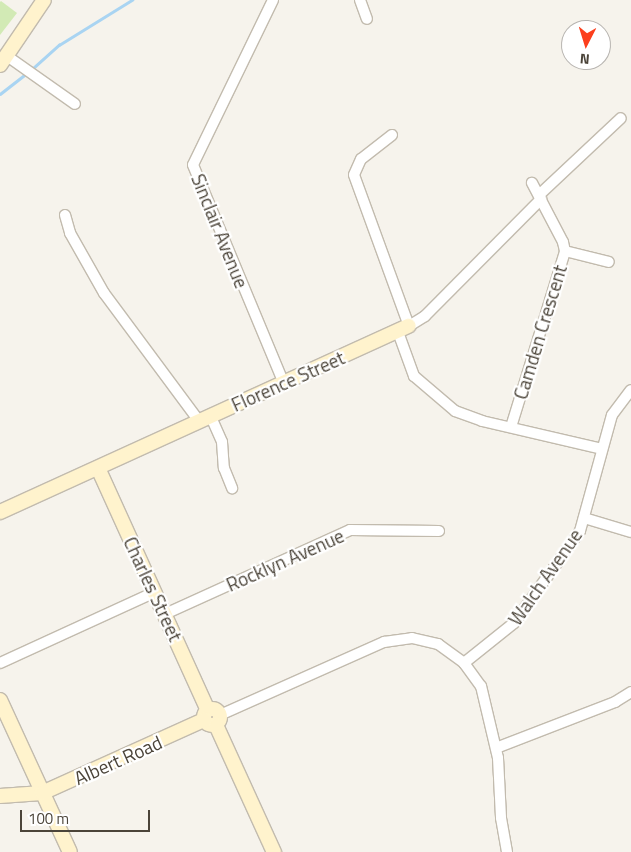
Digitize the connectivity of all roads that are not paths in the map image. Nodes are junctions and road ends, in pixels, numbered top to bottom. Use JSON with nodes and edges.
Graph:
{"nodes":[{"id":1,"x":44,"y":0,"type":"edge"},
{"id":2,"x":273,"y":0,"type":"edge"},
{"id":3,"x":360,"y":0,"type":"edge"},
{"id":4,"x":367,"y":20,"type":"dead end"},
{"id":5,"x":3,"y":61,"type":"edge"},
{"id":6,"x":75,"y":104,"type":"dead end"},
{"id":7,"x":621,"y":118,"type":"dead end"},
{"id":8,"x":392,"y":135,"type":"dead end"},
{"id":9,"x":532,"y":183,"type":"dead end"},
{"id":10,"x":540,"y":197,"type":"junction"},
{"id":11,"x":65,"y":214,"type":"dead end"},
{"id":12,"x":565,"y":251,"type":"junction"},
{"id":13,"x":609,"y":262,"type":"dead end"},
{"id":14,"x":404,"y":329,"type":"junction"},
{"id":15,"x":284,"y":384,"type":"junction"},
{"id":16,"x":631,"y":390,"type":"edge"},
{"id":17,"x":205,"y":419,"type":"junction"},
{"id":18,"x":511,"y":427,"type":"junction"},
{"id":19,"x":602,"y":450,"type":"junction"},
{"id":20,"x":98,"y":468,"type":"junction"},
{"id":21,"x":232,"y":488,"type":"dead end"},
{"id":22,"x":0,"y":512,"type":"edge"},
{"id":23,"x":584,"y":518,"type":"junction"},
{"id":24,"x":439,"y":531,"type":"dead end"},
{"id":25,"x":631,"y":532,"type":"edge"},
{"id":26,"x":155,"y":592,"type":"junction"},
{"id":27,"x":165,"y":614,"type":"junction"},
{"id":28,"x":0,"y":663,"type":"edge"},
{"id":29,"x":464,"y":663,"type":"junction"},
{"id":30,"x":631,"y":692,"type":"edge"},
{"id":31,"x":0,"y":700,"type":"edge"},
{"id":32,"x":212,"y":717,"type":"junction"},
{"id":33,"x":496,"y":748,"type":"junction"},
{"id":34,"x":42,"y":793,"type":"junction"},
{"id":35,"x":0,"y":796,"type":"edge"},
{"id":36,"x":70,"y":852,"type":"edge"},
{"id":37,"x":274,"y":852,"type":"edge"},
{"id":38,"x":506,"y":852,"type":"edge"}],
"edges":[{"from":1,"to":5,"type":"street"},
{"from":2,"to":15,"type":"street","name":"Sinclair Avenue"},
{"from":3,"to":4,"type":"street"},
{"from":5,"to":6,"type":"street"},
{"from":7,"to":10,"type":"street","name":"Florence Street"},
{"from":8,"to":14,"type":"street"},
{"from":9,"to":10,"type":"street","name":"Camden Crescent"},
{"from":10,"to":12,"type":"street","name":"Camden Crescent"},
{"from":10,"to":14,"type":"street","name":"Florence Street"},
{"from":11,"to":17,"type":"street"},
{"from":12,"to":13,"type":"street"},
{"from":12,"to":18,"type":"street","name":"Camden Crescent"},
{"from":14,"to":15,"type":"street","name":"Florence Street"},
{"from":14,"to":18,"type":"street"},
{"from":15,"to":17,"type":"street","name":"Florence Street"},
{"from":16,"to":19,"type":"street","name":"Walch Avenue"},
{"from":17,"to":20,"type":"street","name":"Florence Street"},
{"from":17,"to":21,"type":"street"},
{"from":18,"to":19,"type":"street"},
{"from":19,"to":23,"type":"street","name":"Walch Avenue"},
{"from":20,"to":22,"type":"street","name":"Florence Street"},
{"from":20,"to":26,"type":"street","name":"Charles Street"},
{"from":23,"to":25,"type":"street"},
{"from":23,"to":29,"type":"street","name":"Walch Avenue"},
{"from":24,"to":27,"type":"street","name":"Rocklyn Avenue"},
{"from":26,"to":27,"type":"street","name":"Charles Street"},
{"from":26,"to":28,"type":"street"},
{"from":27,"to":32,"type":"street","name":"Charles Street"},
{"from":29,"to":32,"type":"street","name":"Albert Road"},
{"from":29,"to":33,"type":"street"},
{"from":30,"to":33,"type":"street"},
{"from":31,"to":34,"type":"street"},
{"from":32,"to":34,"type":"street","name":"Albert Road"},
{"from":32,"to":37,"type":"street","name":"Charles Street"},
{"from":33,"to":38,"type":"street"},
{"from":34,"to":35,"type":"street","name":"Albert Road"},
{"from":34,"to":36,"type":"street"}]}
